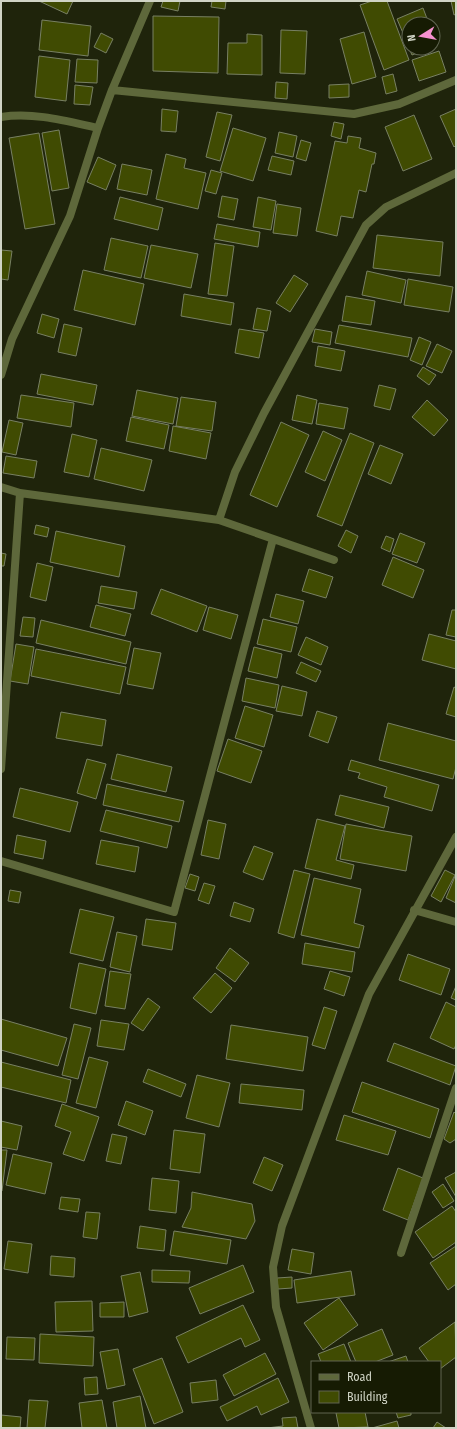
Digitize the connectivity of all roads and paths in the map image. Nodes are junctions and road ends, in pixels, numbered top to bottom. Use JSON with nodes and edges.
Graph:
{"nodes":[{"id":1,"x":150,"y":1,"type":"edge"},
{"id":2,"x":456,"y":80,"type":"edge"},
{"id":3,"x":112,"y":90,"type":"junction"},
{"id":4,"x":1,"y":117,"type":"edge"},
{"id":5,"x":98,"y":128,"type":"junction"},
{"id":6,"x":456,"y":173,"type":"edge"},
{"id":7,"x":1,"y":374,"type":"edge"},
{"id":8,"x":1,"y":487,"type":"edge"},
{"id":9,"x":20,"y":493,"type":"junction"},
{"id":10,"x":219,"y":520,"type":"junction"},
{"id":11,"x":273,"y":539,"type":"junction"},
{"id":12,"x":334,"y":560,"type":"dead end"},
{"id":13,"x":1,"y":769,"type":"edge"},
{"id":14,"x":456,"y":837,"type":"edge"},
{"id":15,"x":1,"y":861,"type":"edge"},
{"id":16,"x":414,"y":910,"type":"junction"},
{"id":17,"x":456,"y":922,"type":"edge"},
{"id":18,"x":456,"y":1088,"type":"edge"},
{"id":19,"x":401,"y":1253,"type":"dead end"},
{"id":20,"x":311,"y":1428,"type":"edge"}],
"edges":[{"from":1,"to":3,"type":"street"},
{"from":2,"to":3,"type":"street"},
{"from":3,"to":5,"type":"street"},
{"from":4,"to":5,"type":"street"},
{"from":5,"to":7,"type":"street"},
{"from":6,"to":10,"type":"street"},
{"from":8,"to":9,"type":"street"},
{"from":9,"to":10,"type":"street"},
{"from":9,"to":13,"type":"street"},
{"from":10,"to":11,"type":"street"},
{"from":11,"to":12,"type":"street"},
{"from":11,"to":15,"type":"street"},
{"from":14,"to":16,"type":"street"},
{"from":16,"to":17,"type":"street"},
{"from":16,"to":20,"type":"street"},
{"from":18,"to":19,"type":"street"}]}
